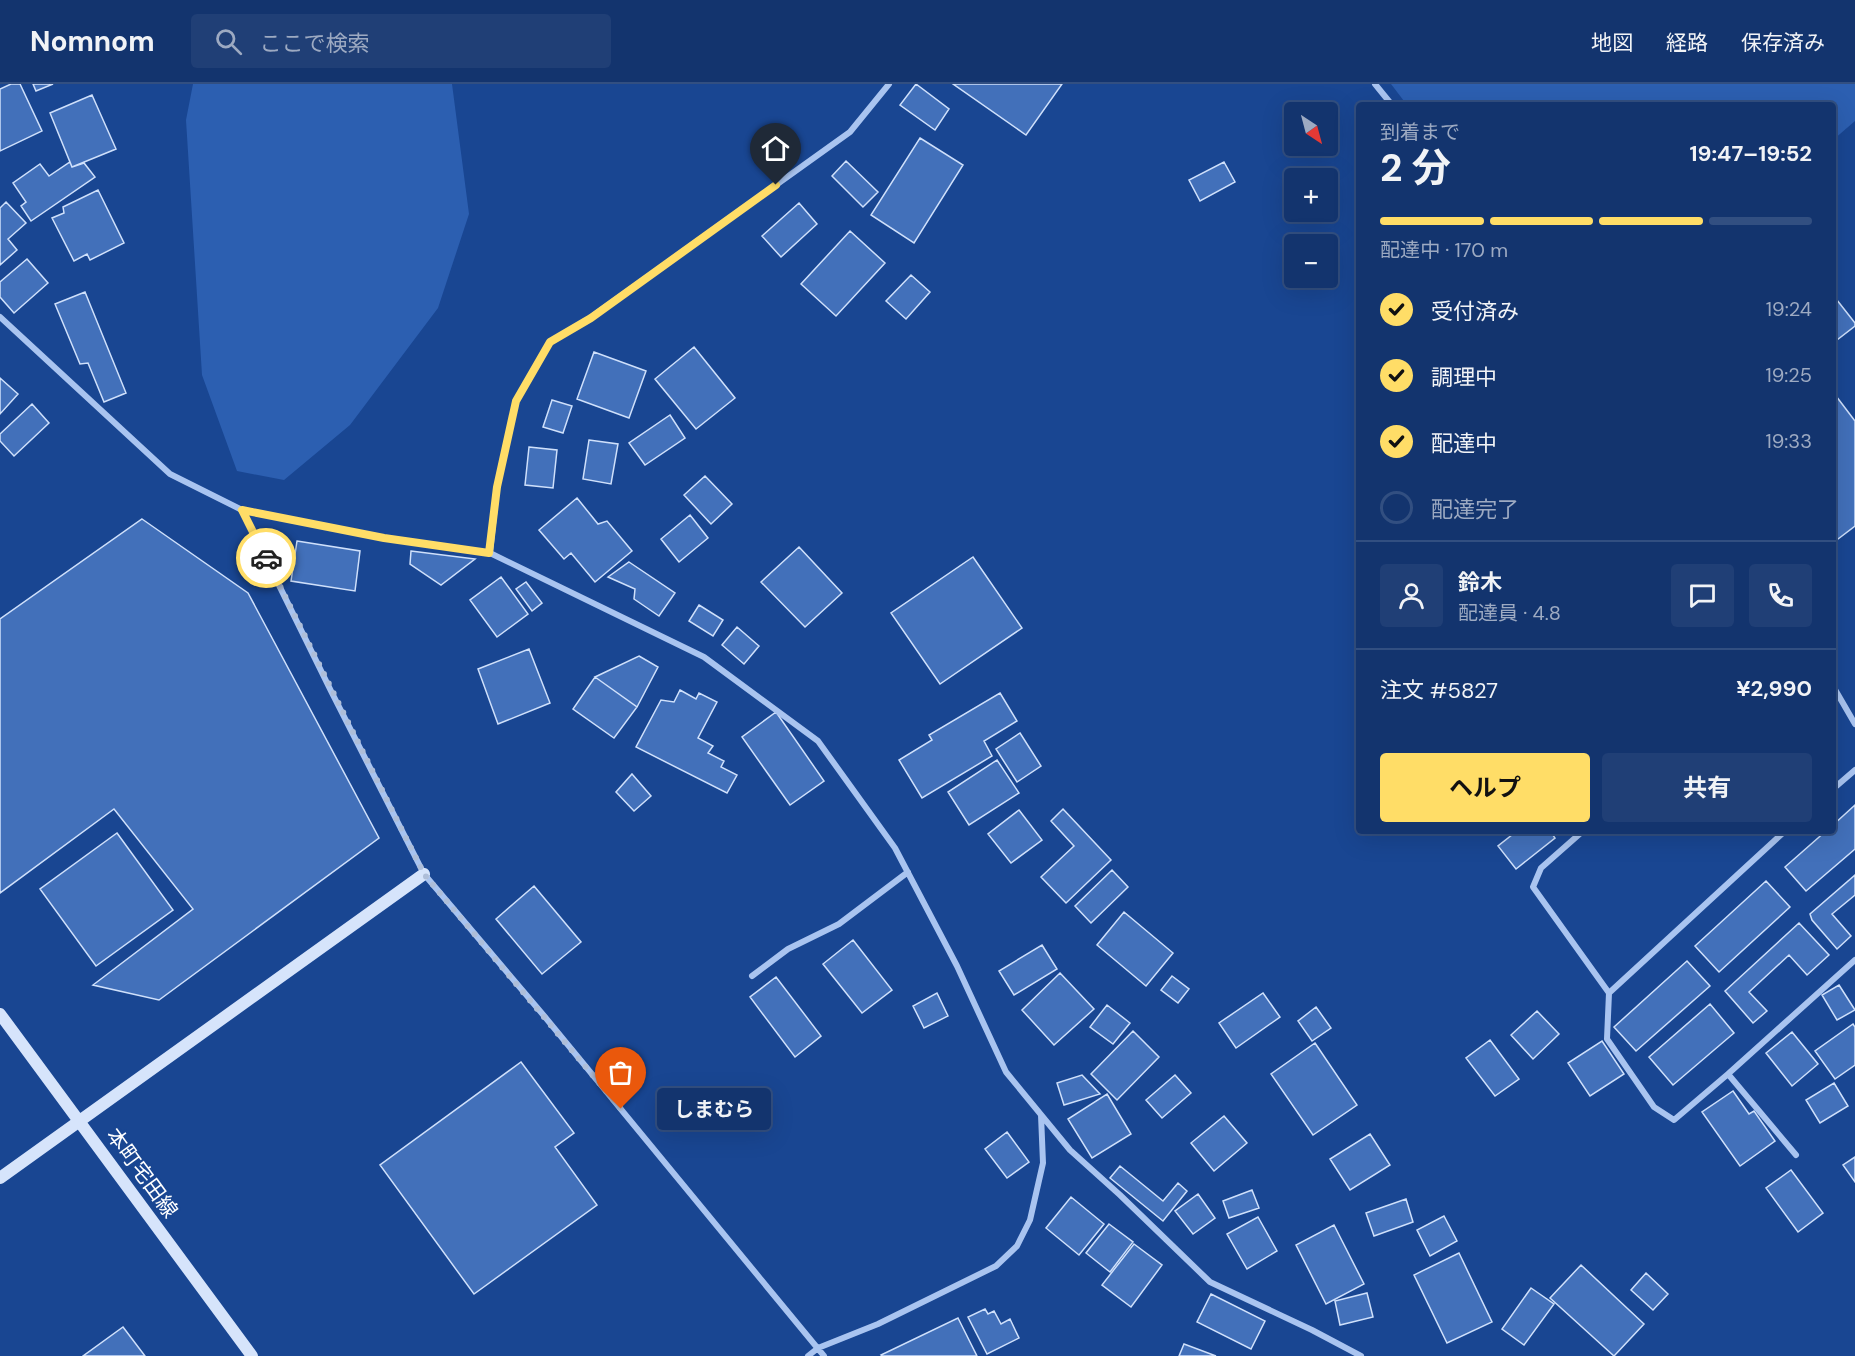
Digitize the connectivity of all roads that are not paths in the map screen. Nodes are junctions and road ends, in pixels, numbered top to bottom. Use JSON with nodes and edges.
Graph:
{"nodes":[{"id":1,"x":889,"y":84,"type":"edge"},
{"id":2,"x":1375,"y":84,"type":"edge"},
{"id":3,"x":1390,"y":102,"type":"edge"},
{"id":4,"x":0,"y":317,"type":"edge"},
{"id":5,"x":242,"y":510,"type":"junction"},
{"id":6,"x":489,"y":553,"type":"junction"},
{"id":7,"x":1836,"y":691,"type":"edge"},
{"id":8,"x":1855,"y":724,"type":"edge"},
{"id":9,"x":1855,"y":770,"type":"edge"},
{"id":10,"x":1836,"y":786,"type":"edge"},
{"id":11,"x":1580,"y":834,"type":"edge"},
{"id":12,"x":1782,"y":834,"type":"edge"},
{"id":13,"x":908,"y":872,"type":"junction"},
{"id":14,"x":424,"y":874,"type":"junction"},
{"id":15,"x":1855,"y":960,"type":"edge"},
{"id":16,"x":752,"y":976,"type":"dead end"},
{"id":17,"x":1609,"y":993,"type":"junction"},
{"id":18,"x":0,"y":1014,"type":"edge"},
{"id":19,"x":1728,"y":1074,"type":"junction"},
{"id":20,"x":1041,"y":1115,"type":"junction"},
{"id":21,"x":80,"y":1121,"type":"junction"},
{"id":22,"x":1796,"y":1155,"type":"dead end"},
{"id":23,"x":0,"y":1178,"type":"edge"},
{"id":24,"x":818,"y":1348,"type":"junction"},
{"id":25,"x":252,"y":1356,"type":"edge"},
{"id":26,"x":808,"y":1356,"type":"edge"},
{"id":27,"x":824,"y":1356,"type":"edge"},
{"id":28,"x":1361,"y":1356,"type":"edge"}],
"edges":[{"from":1,"to":6,"type":"street"},
{"from":2,"to":3,"type":"street"},
{"from":4,"to":5,"type":"street"},
{"from":5,"to":6,"type":"street"},
{"from":5,"to":14,"type":"street"},
{"from":6,"to":13,"type":"street"},
{"from":7,"to":8,"type":"street"},
{"from":9,"to":10,"type":"street"},
{"from":11,"to":17,"type":"street"},
{"from":12,"to":17,"type":"street"},
{"from":13,"to":16,"type":"street"},
{"from":13,"to":20,"type":"street"},
{"from":14,"to":21,"type":"street"},
{"from":14,"to":24,"type":"street"},
{"from":15,"to":19,"type":"street"},
{"from":17,"to":19,"type":"street"},
{"from":18,"to":21,"type":"street","name":"本町宅田線"},
{"from":19,"to":22,"type":"street"},
{"from":20,"to":24,"type":"street"},
{"from":20,"to":28,"type":"street"},
{"from":21,"to":23,"type":"street"},
{"from":21,"to":25,"type":"street","name":"本町宅田線"},
{"from":24,"to":26,"type":"street"},
{"from":24,"to":27,"type":"street"}]}
